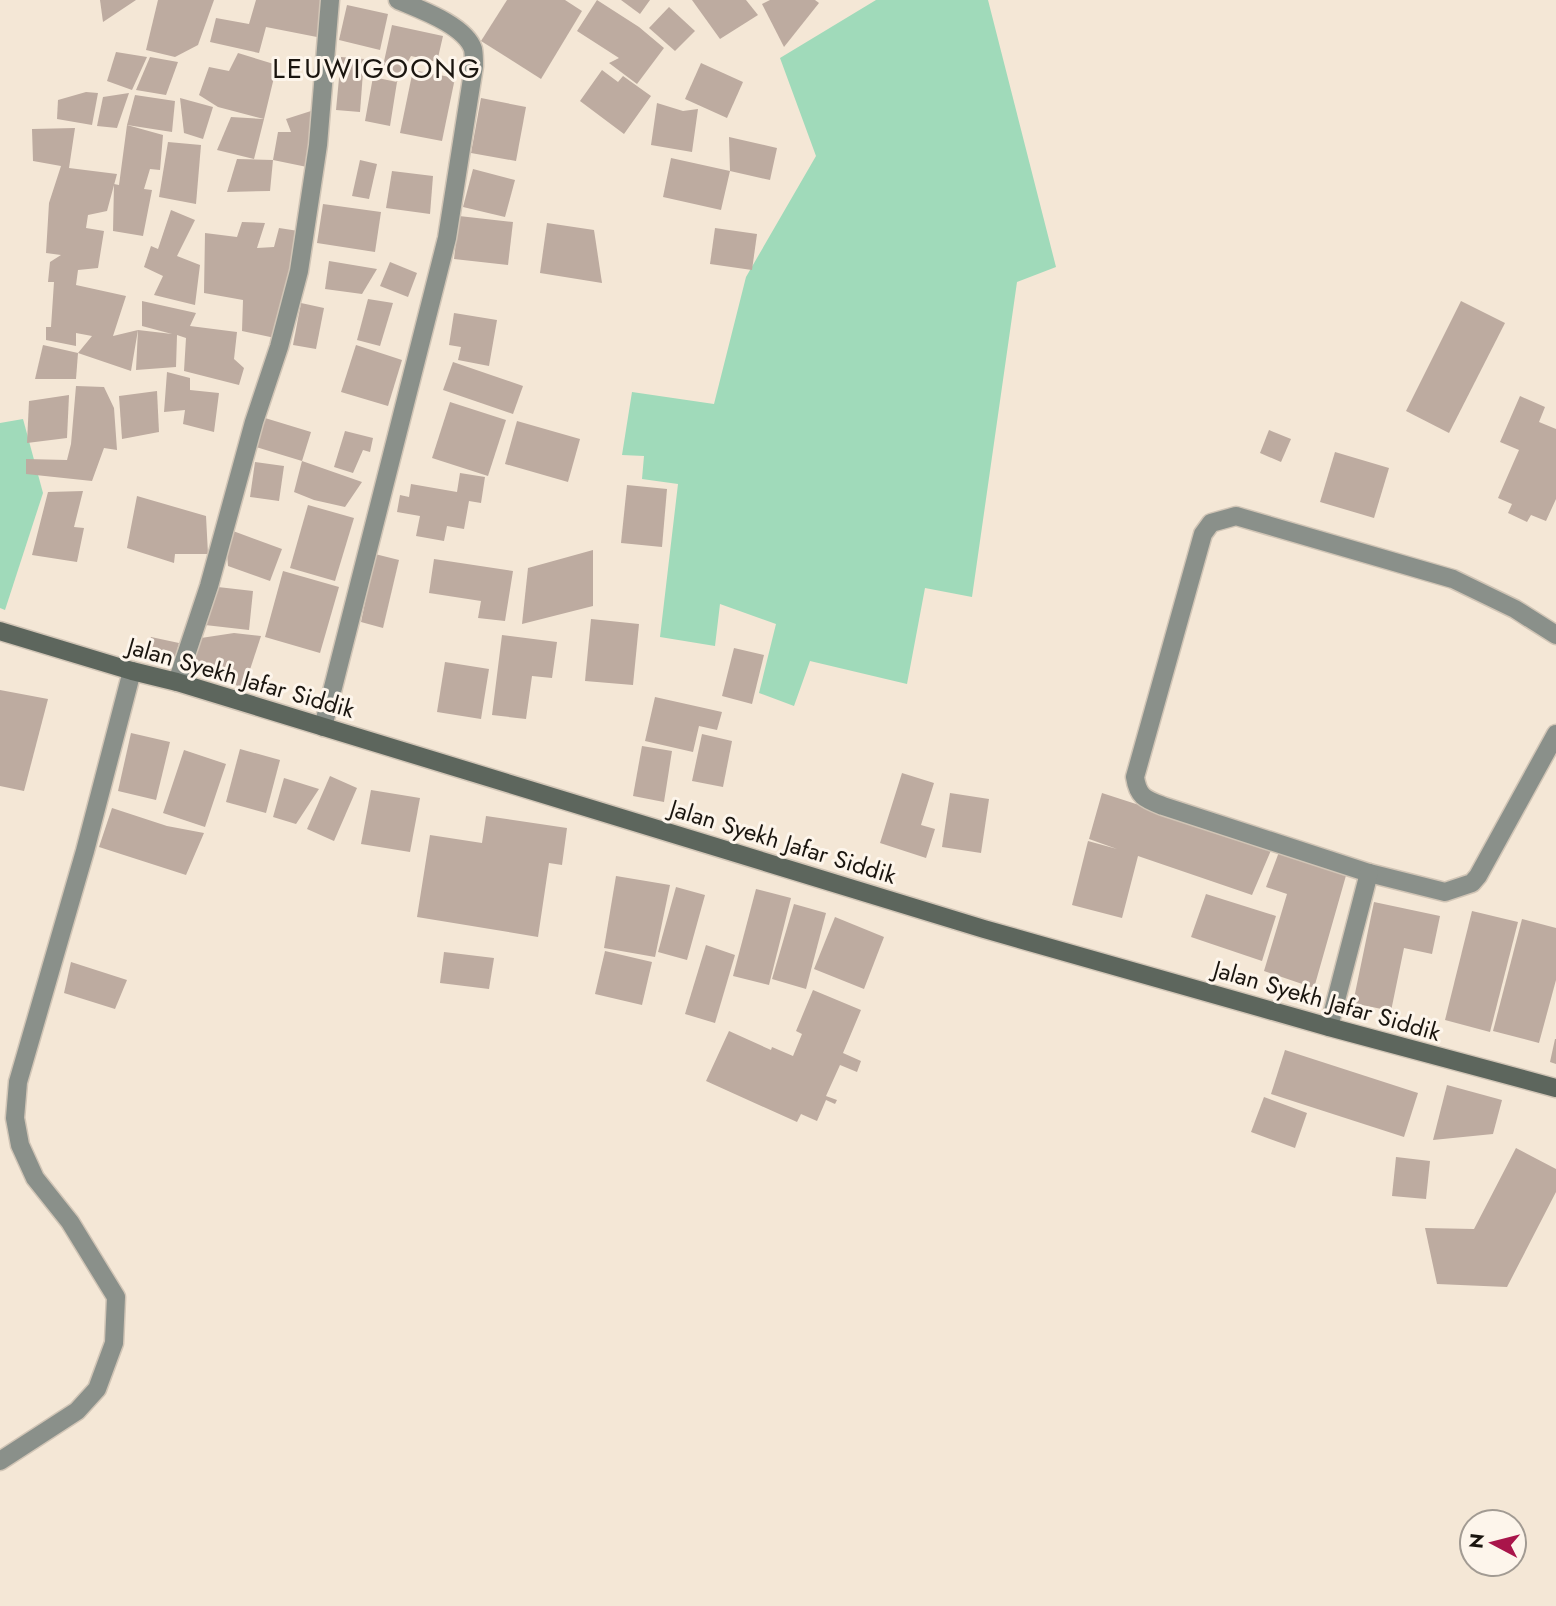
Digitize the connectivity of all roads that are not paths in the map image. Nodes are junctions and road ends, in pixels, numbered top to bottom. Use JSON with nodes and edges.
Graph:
{"nodes":[{"id":1,"x":330,"y":0,"type":"edge"},
{"id":2,"x":398,"y":0,"type":"edge"},
{"id":3,"x":0,"y":631,"type":"edge"},
{"id":4,"x":1556,"y":635,"type":"edge"},
{"id":5,"x":132,"y":671,"type":"junction"},
{"id":6,"x":177,"y":682,"type":"junction"},
{"id":7,"x":323,"y":727,"type":"junction"},
{"id":8,"x":1556,"y":734,"type":"edge"},
{"id":9,"x":1369,"y":873,"type":"junction"},
{"id":10,"x":1329,"y":1027,"type":"junction"},
{"id":11,"x":1556,"y":1088,"type":"edge"},
{"id":12,"x":0,"y":1461,"type":"edge"}],
"edges":[{"from":1,"to":6,"type":"street"},
{"from":2,"to":7,"type":"street"},
{"from":3,"to":5,"type":"main road","name":"Jalan Syekh Jafar Siddik"},
{"from":4,"to":9,"type":"street"},
{"from":5,"to":6,"type":"main road","name":"Jalan Syekh Jafar Siddik"},
{"from":5,"to":12,"type":"street"},
{"from":6,"to":7,"type":"main road","name":"Jalan Syekh Jafar Siddik"},
{"from":7,"to":10,"type":"main road","name":"Jalan Syekh Jafar Siddik"},
{"from":8,"to":9,"type":"street"},
{"from":9,"to":10,"type":"street"},
{"from":10,"to":11,"type":"main road","name":"Jalan Syekh Jafar Siddik"}]}
